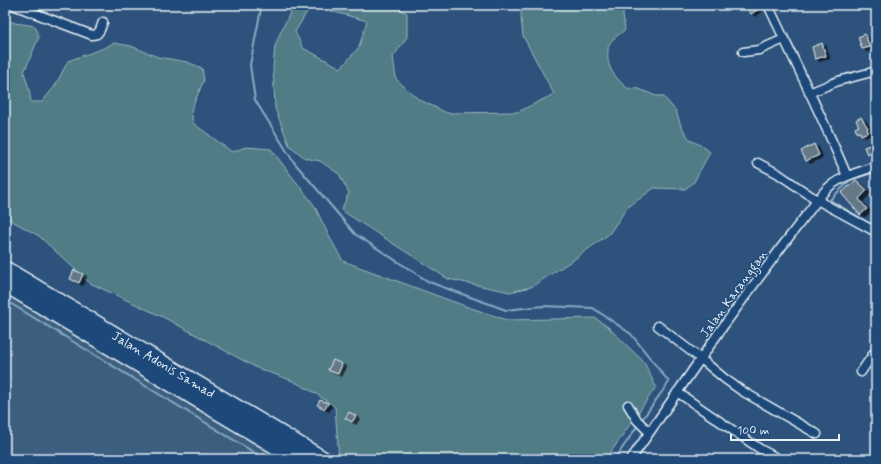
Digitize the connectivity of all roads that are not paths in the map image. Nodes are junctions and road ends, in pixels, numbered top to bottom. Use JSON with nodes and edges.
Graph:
{"nodes":[{"id":1,"x":13,"y":5,"type":"edge"},
{"id":2,"x":768,"y":5,"type":"edge"},
{"id":3,"x":103,"y":22,"type":"dead end"},
{"id":4,"x":784,"y":39,"type":"junction"},
{"id":5,"x":743,"y":52,"type":"dead end"},
{"id":6,"x":876,"y":71,"type":"edge"},
{"id":7,"x":809,"y":94,"type":"junction"},
{"id":8,"x":758,"y":163,"type":"dead end"},
{"id":9,"x":876,"y":166,"type":"edge"},
{"id":10,"x":848,"y":176,"type":"junction"},
{"id":11,"x":817,"y":200,"type":"junction"},
{"id":12,"x":876,"y":232,"type":"edge"},
{"id":13,"x":5,"y":269,"type":"edge"},
{"id":14,"x":5,"y":284,"type":"edge"},
{"id":15,"x":658,"y":326,"type":"dead end"},
{"id":16,"x":876,"y":350,"type":"edge"},
{"id":17,"x":701,"y":359,"type":"junction"},
{"id":18,"x":861,"y":372,"type":"dead end"},
{"id":19,"x":677,"y":392,"type":"junction"},
{"id":20,"x":628,"y":405,"type":"dead end"},
{"id":21,"x":650,"y":432,"type":"junction"},
{"id":22,"x":817,"y":434,"type":"dead end"},
{"id":23,"x":297,"y":459,"type":"edge"},
{"id":24,"x":323,"y":459,"type":"edge"},
{"id":25,"x":631,"y":459,"type":"edge"},
{"id":26,"x":779,"y":459,"type":"edge"}],
"edges":[{"from":1,"to":3,"type":"street"},
{"from":2,"to":4,"type":"street"},
{"from":4,"to":5,"type":"street"},
{"from":4,"to":7,"type":"street"},
{"from":6,"to":7,"type":"street"},
{"from":7,"to":10,"type":"street"},
{"from":8,"to":11,"type":"street"},
{"from":9,"to":10,"type":"street","name":"Jalan Karanggan"},
{"from":10,"to":11,"type":"street","name":"Jalan Karanggan"},
{"from":11,"to":12,"type":"street"},
{"from":11,"to":17,"type":"street","name":"Jalan Karanggan"},
{"from":13,"to":24,"type":"highway","name":"Jalan Adonis Samad"},
{"from":14,"to":23,"type":"highway","name":"Jalan Adonis Samad"},
{"from":15,"to":17,"type":"street"},
{"from":16,"to":18,"type":"street"},
{"from":17,"to":19,"type":"street","name":"Jalan Karanggan"},
{"from":17,"to":22,"type":"street"},
{"from":19,"to":21,"type":"street","name":"Jalan Karanggan"},
{"from":19,"to":26,"type":"street"},
{"from":20,"to":21,"type":"street"},
{"from":21,"to":25,"type":"street","name":"Jalan Karanggan"}]}
